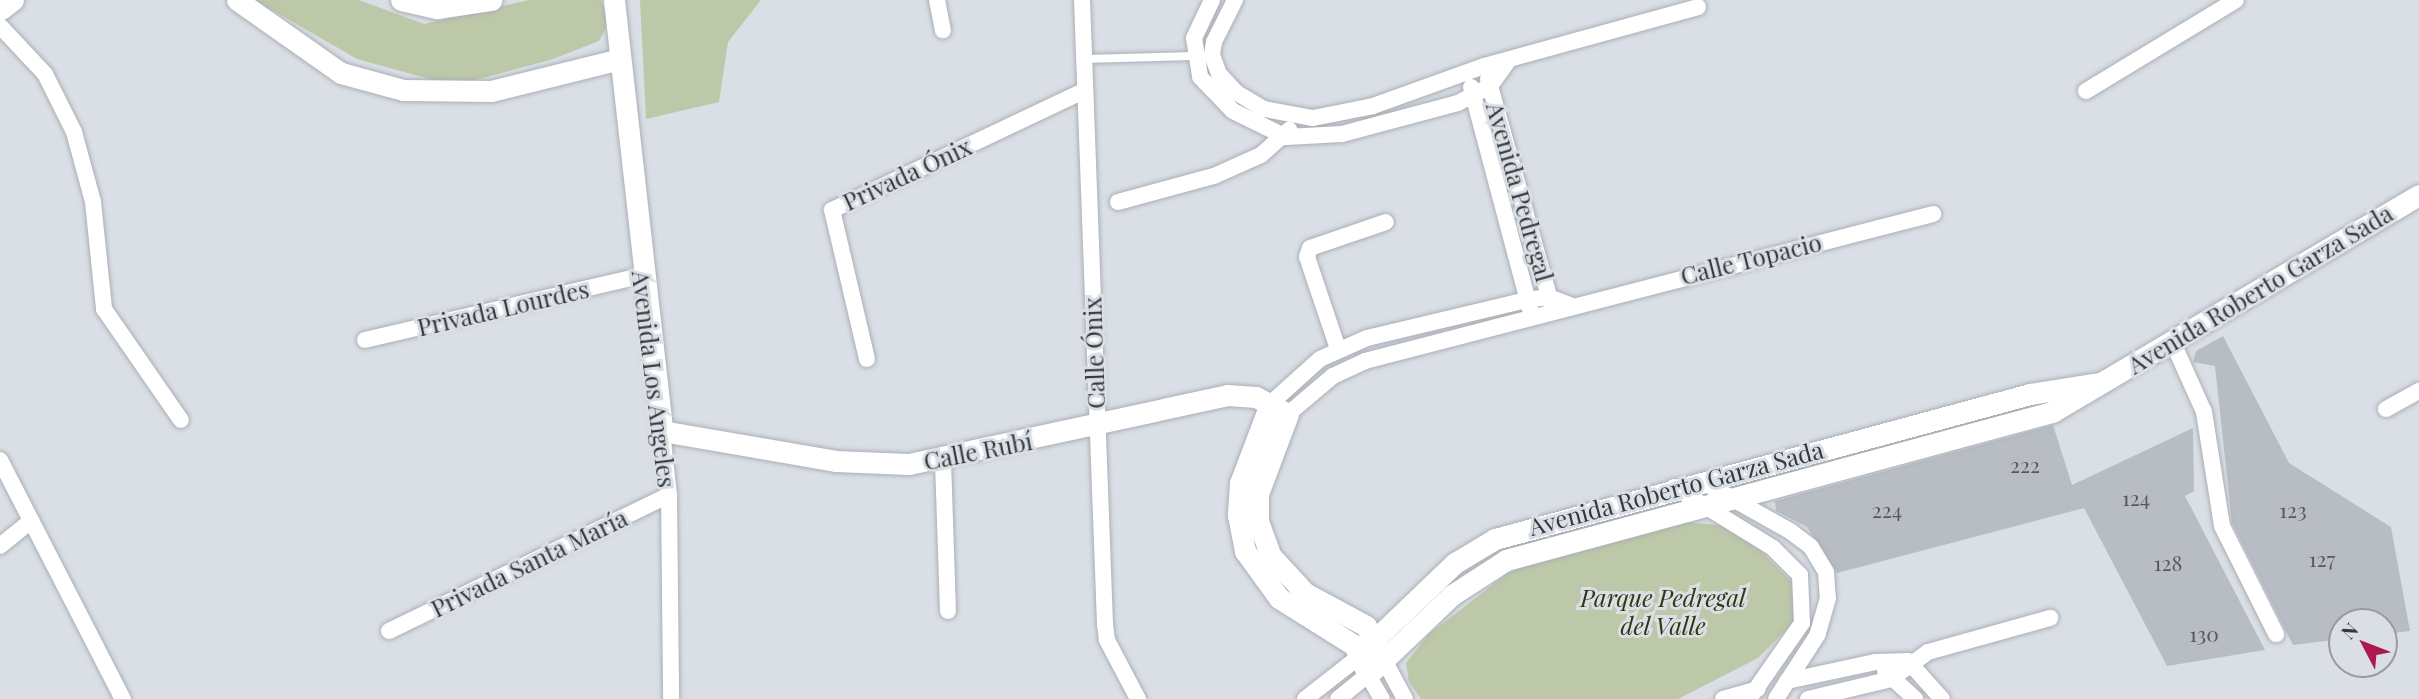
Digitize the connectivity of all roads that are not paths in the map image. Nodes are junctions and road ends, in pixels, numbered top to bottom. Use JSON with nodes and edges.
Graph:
{"nodes":[{"id":1,"x":237,"y":0,"type":"edge"},
{"id":2,"x":401,"y":0,"type":"edge"},
{"id":3,"x":614,"y":0,"type":"edge"},
{"id":4,"x":937,"y":0,"type":"edge"},
{"id":5,"x":1082,"y":0,"type":"edge"},
{"id":6,"x":1212,"y":0,"type":"edge"},
{"id":7,"x":1235,"y":0,"type":"edge"},
{"id":8,"x":2236,"y":0,"type":"edge"},
{"id":9,"x":483,"y":1,"type":"edge"},
{"id":10,"x":1698,"y":7,"type":"dead end"},
{"id":11,"x":4,"y":10,"type":"edge"},
{"id":12,"x":943,"y":30,"type":"dead end"},
{"id":13,"x":1193,"y":56,"type":"junction"},
{"id":14,"x":620,"y":59,"type":"junction"},
{"id":15,"x":1084,"y":59,"type":"junction"},
{"id":16,"x":1508,"y":61,"type":"junction"},
{"id":17,"x":1484,"y":66,"type":"junction"},
{"id":18,"x":1468,"y":74,"type":"junction"},
{"id":19,"x":1490,"y":86,"type":"junction"},
{"id":20,"x":1084,"y":91,"type":"junction"},
{"id":21,"x":2086,"y":91,"type":"dead end"},
{"id":22,"x":1474,"y":96,"type":"junction"},
{"id":23,"x":1293,"y":118,"type":"junction"},
{"id":24,"x":1286,"y":137,"type":"junction"},
{"id":25,"x":2419,"y":195,"type":"edge"},
{"id":26,"x":1118,"y":202,"type":"dead end"},
{"id":27,"x":1933,"y":214,"type":"dead end"},
{"id":28,"x":1386,"y":222,"type":"dead end"},
{"id":29,"x":640,"y":276,"type":"junction"},
{"id":30,"x":1549,"y":297,"type":"junction"},
{"id":31,"x":1527,"y":300,"type":"junction"},
{"id":32,"x":1570,"y":305,"type":"junction"},
{"id":33,"x":1553,"y":314,"type":"junction"},
{"id":34,"x":1534,"y":321,"type":"junction"},
{"id":35,"x":365,"y":340,"type":"dead end"},
{"id":36,"x":2173,"y":343,"type":"junction"},
{"id":37,"x":1338,"y":349,"type":"junction"},
{"id":38,"x":867,"y":359,"type":"dead end"},
{"id":39,"x":2101,"y":383,"type":"junction"},
{"id":40,"x":2419,"y":391,"type":"edge"},
{"id":41,"x":1279,"y":409,"type":"junction"},
{"id":42,"x":2386,"y":409,"type":"dead end"},
{"id":43,"x":181,"y":420,"type":"dead end"},
{"id":44,"x":1097,"y":427,"type":"junction"},
{"id":45,"x":662,"y":431,"type":"junction"},
{"id":46,"x":0,"y":460,"type":"edge"},
{"id":47,"x":943,"y":461,"type":"junction"},
{"id":48,"x":1701,"y":481,"type":"junction"},
{"id":49,"x":1674,"y":487,"type":"junction"},
{"id":50,"x":668,"y":495,"type":"junction"},
{"id":51,"x":1732,"y":498,"type":"junction"},
{"id":52,"x":1701,"y":504,"type":"junction"},
{"id":53,"x":31,"y":520,"type":"junction"},
{"id":54,"x":0,"y":546,"type":"edge"},
{"id":55,"x":948,"y":611,"type":"dead end"},
{"id":56,"x":2050,"y":618,"type":"dead end"},
{"id":57,"x":389,"y":631,"type":"dead end"},
{"id":58,"x":2276,"y":634,"type":"dead end"},
{"id":59,"x":1375,"y":638,"type":"junction"},
{"id":60,"x":1908,"y":661,"type":"junction"},
{"id":61,"x":1876,"y":662,"type":"junction"},
{"id":62,"x":1371,"y":664,"type":"junction"},
{"id":63,"x":1891,"y":679,"type":"junction"},
{"id":64,"x":1790,"y":680,"type":"junction"},
{"id":65,"x":1753,"y":695,"type":"edge"},
{"id":66,"x":123,"y":699,"type":"edge"},
{"id":67,"x":671,"y":699,"type":"edge"},
{"id":68,"x":1138,"y":699,"type":"edge"},
{"id":69,"x":1304,"y":699,"type":"edge"},
{"id":70,"x":1338,"y":699,"type":"edge"},
{"id":71,"x":1382,"y":699,"type":"edge"},
{"id":72,"x":1405,"y":699,"type":"edge"},
{"id":73,"x":1723,"y":699,"type":"edge"},
{"id":74,"x":1776,"y":699,"type":"edge"},
{"id":75,"x":1808,"y":699,"type":"edge"},
{"id":76,"x":1915,"y":699,"type":"edge"},
{"id":77,"x":1942,"y":699,"type":"edge"}],
"edges":[{"from":1,"to":14,"type":"street"},
{"from":2,"to":9,"type":"street"},
{"from":3,"to":14,"type":"street","name":"Avenida Los Angeles"},
{"from":4,"to":12,"type":"street"},
{"from":5,"to":15,"type":"street","name":"Calle Ónix"},
{"from":6,"to":13,"type":"street"},
{"from":7,"to":23,"type":"street"},
{"from":8,"to":21,"type":"street"},
{"from":10,"to":16,"type":"street","name":"Avenida Pedregal"},
{"from":11,"to":43,"type":"street"},
{"from":13,"to":15,"type":"lane"},
{"from":13,"to":24,"type":"street","name":"Avenida Pedregal"},
{"from":14,"to":29,"type":"street","name":"Avenida Los Angeles"},
{"from":15,"to":20,"type":"street","name":"Calle Ónix"},
{"from":16,"to":17,"type":"street","name":"Avenida Pedregal"},
{"from":16,"to":19,"type":"street","name":"Avenida Pedregal"},
{"from":17,"to":18,"type":"street","name":"Avenida Pedregal"},
{"from":17,"to":19,"type":"street","name":"Avenida Pedregal"},
{"from":18,"to":22,"type":"street","name":"Avenida Pedregal"},
{"from":18,"to":23,"type":"street","name":"Avenida Pedregal"},
{"from":19,"to":22,"type":"street","name":"Avenida Pedregal"},
{"from":19,"to":30,"type":"street","name":"Avenida Pedregal"},
{"from":20,"to":38,"type":"street","name":"Privada Ónix"},
{"from":20,"to":44,"type":"street","name":"Calle Ónix"},
{"from":22,"to":24,"type":"street","name":"Avenida Pedregal"},
{"from":22,"to":31,"type":"street","name":"Avenida Pedregal"},
{"from":23,"to":24,"type":"street"},
{"from":24,"to":26,"type":"street"},
{"from":25,"to":36,"type":"street","name":"Avenida Roberto Garza Sada"},
{"from":27,"to":32,"type":"street","name":"Calle Topacio"},
{"from":28,"to":37,"type":"street"},
{"from":29,"to":35,"type":"street","name":"Privada Lourdes"},
{"from":29,"to":45,"type":"street","name":"Avenida Los Angeles"},
{"from":30,"to":31,"type":"street","name":"Avenida Pedregal"},
{"from":30,"to":32,"type":"street"},
{"from":30,"to":33,"type":"street","name":"Avenida Pedregal"},
{"from":31,"to":34,"type":"street","name":"Avenida Pedregal"},
{"from":31,"to":37,"type":"street","name":"Avenida Pedregal"},
{"from":32,"to":33,"type":"street","name":"Calle Topacio"},
{"from":33,"to":34,"type":"street","name":"Avenida Pedregal"},
{"from":34,"to":41,"type":"street","name":"Avenida Pedregal"},
{"from":36,"to":39,"type":"street","name":"Avenida Roberto Garza Sada"},
{"from":36,"to":58,"type":"street"},
{"from":37,"to":41,"type":"street","name":"Avenida Pedregal"},
{"from":39,"to":48,"type":"street","name":"Avenida Roberto Garza Sada"},
{"from":39,"to":51,"type":"street","name":"Avenida Roberto Garza Sada"},
{"from":40,"to":42,"type":"street"},
{"from":41,"to":44,"type":"street","name":"Calle Rubí"},
{"from":41,"to":59,"type":"street","name":"Avenida Pedregal"},
{"from":41,"to":62,"type":"street","name":"Avenida Pedregal"},
{"from":44,"to":47,"type":"street","name":"Calle Rubí"},
{"from":44,"to":68,"type":"street","name":"Calle Ónix"},
{"from":45,"to":47,"type":"street","name":"Calle Rubí"},
{"from":45,"to":50,"type":"street","name":"Avenida Los Angeles"},
{"from":46,"to":53,"type":"street"},
{"from":47,"to":55,"type":"street"},
{"from":48,"to":49,"type":"street","name":"Avenida Roberto Garza Sada"},
{"from":48,"to":51,"type":"street"},
{"from":49,"to":52,"type":"street"},
{"from":49,"to":59,"type":"street","name":"Avenida Roberto Garza Sada"},
{"from":50,"to":57,"type":"street","name":"Privada Santa María"},
{"from":50,"to":67,"type":"street","name":"Avenida Los Angeles"},
{"from":51,"to":52,"type":"street","name":"Avenida Roberto Garza Sada"},
{"from":51,"to":64,"type":"street"},
{"from":52,"to":62,"type":"street","name":"Avenida Roberto Garza Sada"},
{"from":52,"to":65,"type":"street"},
{"from":53,"to":54,"type":"street"},
{"from":53,"to":66,"type":"street"},
{"from":56,"to":60,"type":"street"},
{"from":59,"to":62,"type":"street","name":"Avenida Roberto Garza Sada"},
{"from":60,"to":61,"type":"street"},
{"from":60,"to":63,"type":"street"},
{"from":60,"to":77,"type":"street"},
{"from":61,"to":63,"type":"street"},
{"from":61,"to":64,"type":"street"},
{"from":62,"to":69,"type":"street","name":"Avenida Roberto Garza Sada"},
{"from":62,"to":70,"type":"street","name":"Avenida Roberto Garza Sada"},
{"from":62,"to":71,"type":"street","name":"Avenida Pedregal"},
{"from":62,"to":72,"type":"street","name":"Avenida Pedregal"},
{"from":63,"to":75,"type":"street"},
{"from":63,"to":76,"type":"street"},
{"from":64,"to":65,"type":"street"},
{"from":64,"to":74,"type":"street"},
{"from":65,"to":73,"type":"street"}]}
